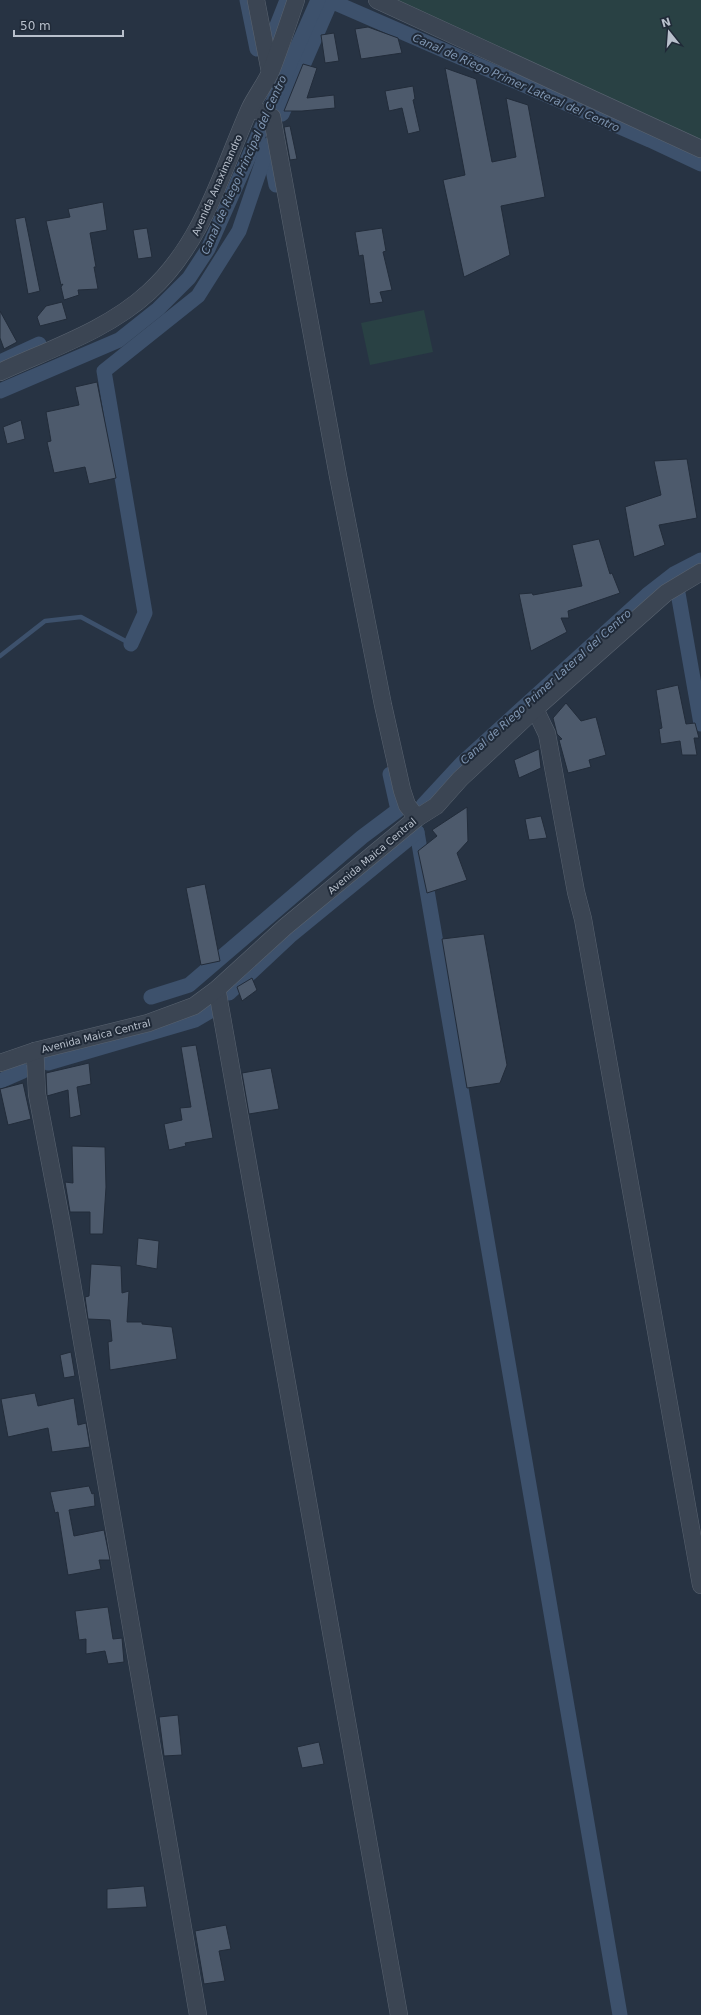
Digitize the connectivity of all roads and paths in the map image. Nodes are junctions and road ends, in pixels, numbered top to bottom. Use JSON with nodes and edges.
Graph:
{"nodes":[{"id":1,"x":256,"y":0,"type":"edge"},
{"id":2,"x":296,"y":0,"type":"edge"},
{"id":3,"x":377,"y":0,"type":"edge"},
{"id":4,"x":270,"y":72,"type":"junction"},
{"id":5,"x":258,"y":111,"type":"junction"},
{"id":6,"x":701,"y":149,"type":"edge"},
{"id":7,"x":0,"y":372,"type":"edge"},
{"id":8,"x":701,"y":572,"type":"edge"},
{"id":9,"x":535,"y":708,"type":"junction"},
{"id":10,"x":417,"y":818,"type":"junction"},
{"id":11,"x":217,"y":989,"type":"junction"},
{"id":12,"x":35,"y":1051,"type":"junction"},
{"id":13,"x":0,"y":1063,"type":"edge"},
{"id":14,"x":701,"y":1585,"type":"edge"},
{"id":15,"x":198,"y":2015,"type":"edge"},
{"id":16,"x":400,"y":2015,"type":"edge"}],
"edges":[{"from":1,"to":4,"type":"street"},
{"from":2,"to":4,"type":"street","name":"Avenida Anaximandro"},
{"from":3,"to":6,"type":"street"},
{"from":4,"to":5,"type":"street","name":"Avenida Anaximandro"},
{"from":5,"to":7,"type":"street","name":"Avenida Anaximandro"},
{"from":5,"to":10,"type":"street"},
{"from":8,"to":9,"type":"street","name":"Avenida Maica Central"},
{"from":9,"to":10,"type":"street","name":"Avenida Maica Central"},
{"from":9,"to":14,"type":"street"},
{"from":10,"to":11,"type":"street","name":"Avenida Maica Central"},
{"from":11,"to":12,"type":"street","name":"Avenida Maica Central"},
{"from":11,"to":16,"type":"street"},
{"from":12,"to":13,"type":"street","name":"Avenida Maica Central"},
{"from":12,"to":15,"type":"street"}]}
